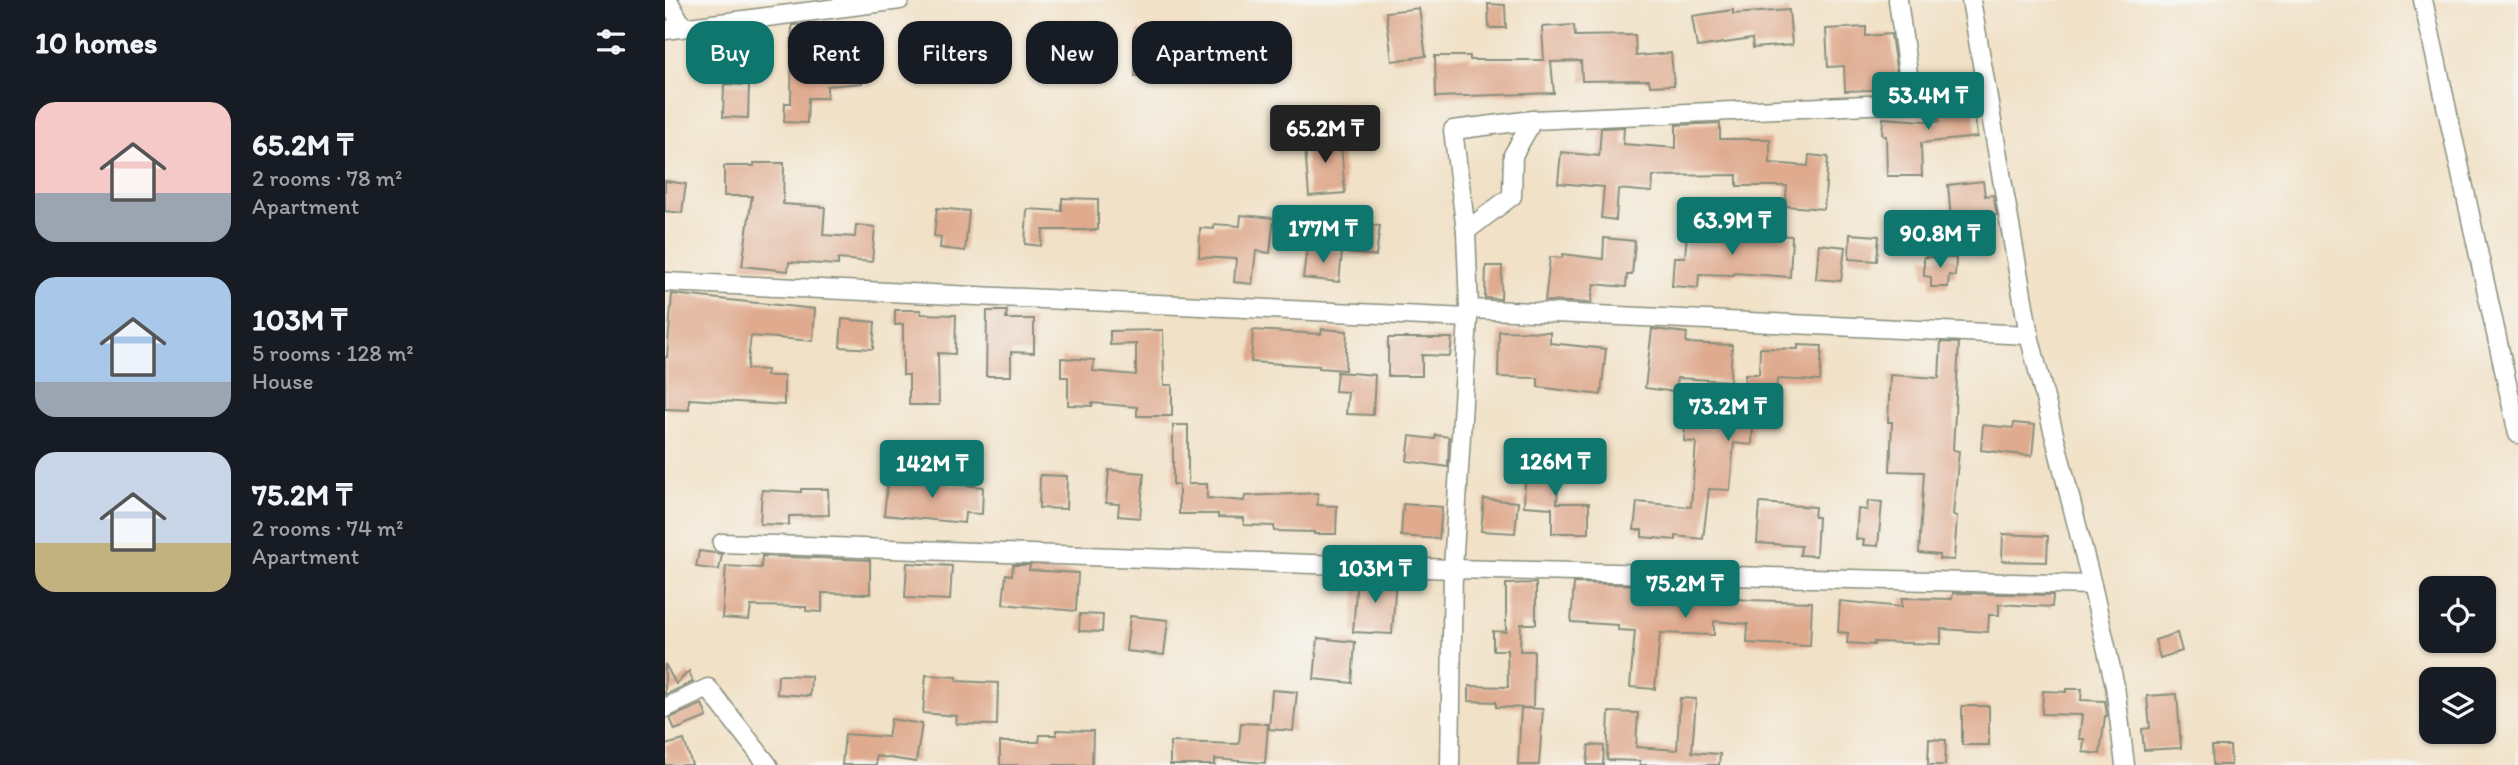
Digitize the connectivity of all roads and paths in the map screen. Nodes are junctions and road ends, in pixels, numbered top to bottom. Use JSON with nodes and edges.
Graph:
{"nodes":[{"id":1,"x":668,"y":0,"type":"edge"},
{"id":2,"x":899,"y":0,"type":"edge"},
{"id":3,"x":1898,"y":0,"type":"edge"},
{"id":4,"x":1972,"y":0,"type":"edge"},
{"id":5,"x":2423,"y":0,"type":"edge"},
{"id":6,"x":774,"y":7,"type":"edge"},
{"id":7,"x":674,"y":29,"type":"edge"},
{"id":8,"x":1533,"y":120,"type":"junction"},
{"id":9,"x":1466,"y":231,"type":"junction"},
{"id":10,"x":665,"y":282,"type":"edge"},
{"id":11,"x":1468,"y":313,"type":"junction"},
{"id":12,"x":2029,"y":335,"type":"junction"},
{"id":13,"x":2518,"y":434,"type":"edge"},
{"id":14,"x":722,"y":543,"type":"dead end"},
{"id":15,"x":1453,"y":569,"type":"junction"},
{"id":16,"x":2092,"y":585,"type":"junction"},
{"id":17,"x":665,"y":708,"type":"edge"},
{"id":18,"x":768,"y":765,"type":"edge"},
{"id":19,"x":1450,"y":765,"type":"edge"},
{"id":20,"x":2126,"y":765,"type":"edge"}],
"edges":[{"from":1,"to":7,"type":"street"},
{"from":2,"to":6,"type":"street"},
{"from":3,"to":8,"type":"street"},
{"from":4,"to":12,"type":"street"},
{"from":5,"to":13,"type":"street"},
{"from":6,"to":7,"type":"street"},
{"from":8,"to":9,"type":"street"},
{"from":8,"to":9,"type":"street"},
{"from":9,"to":11,"type":"street"},
{"from":10,"to":11,"type":"street"},
{"from":11,"to":12,"type":"street"},
{"from":11,"to":15,"type":"street"},
{"from":12,"to":16,"type":"street"},
{"from":14,"to":15,"type":"street"},
{"from":15,"to":16,"type":"street"},
{"from":15,"to":19,"type":"street"},
{"from":16,"to":20,"type":"street"},
{"from":17,"to":18,"type":"street"}]}
